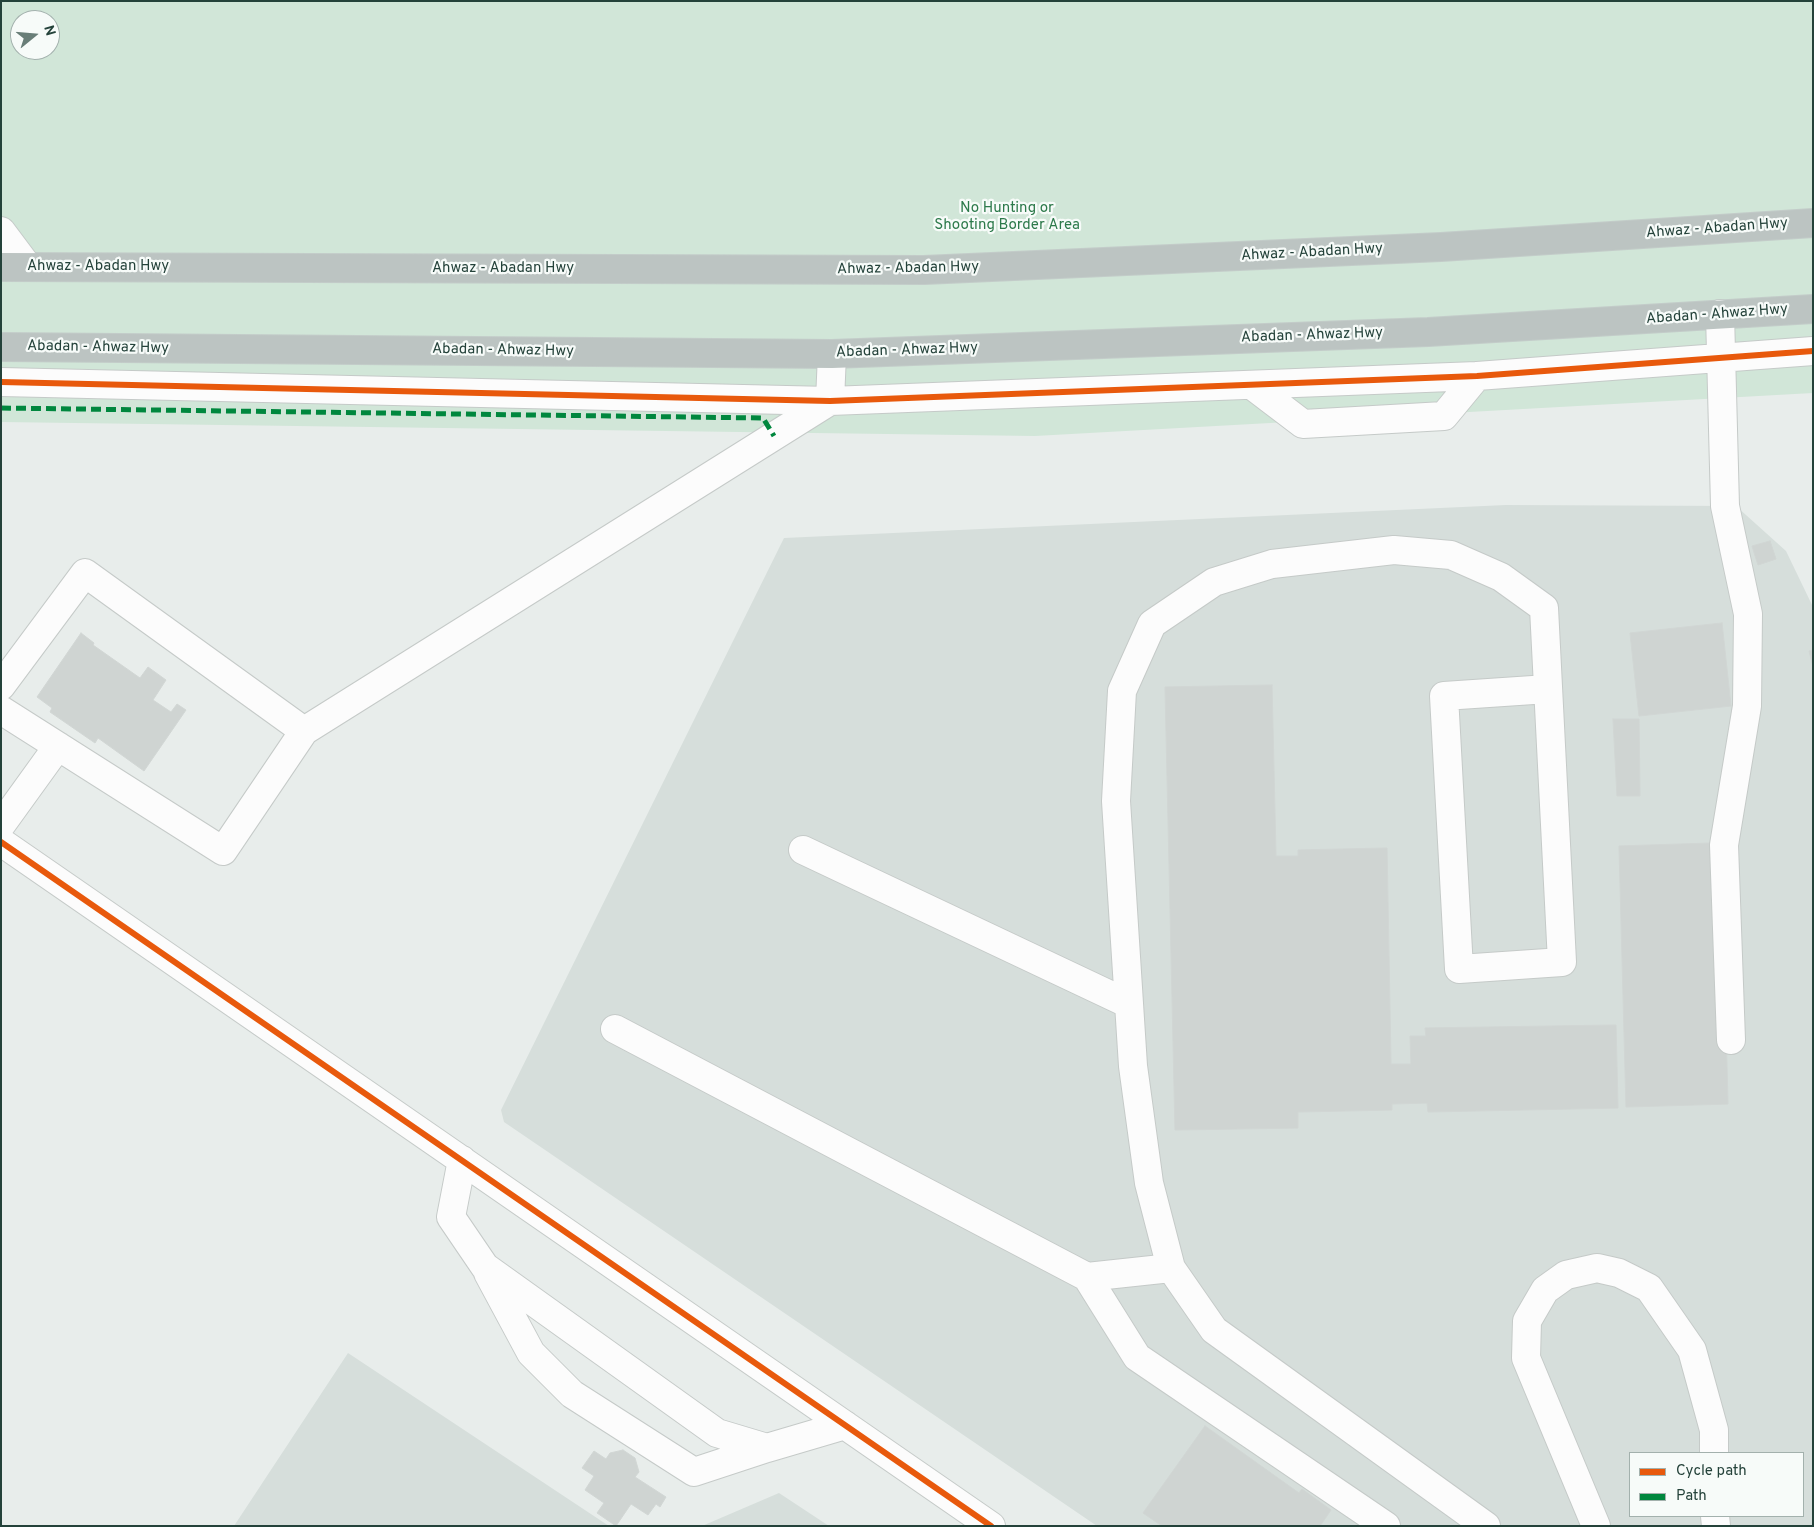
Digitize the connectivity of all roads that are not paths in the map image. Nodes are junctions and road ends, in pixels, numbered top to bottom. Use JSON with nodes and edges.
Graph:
{"nodes":[{"id":1,"x":1813,"y":223,"type":"edge"},
{"id":2,"x":1,"y":231,"type":"edge"},
{"id":3,"x":1,"y":267,"type":"edge"},
{"id":4,"x":28,"y":267,"type":"junction"},
{"id":5,"x":1813,"y":309,"type":"edge"},
{"id":6,"x":1720,"y":314,"type":"junction"},
{"id":7,"x":1,"y":347,"type":"edge"},
{"id":8,"x":1813,"y":350,"type":"edge"},
{"id":9,"x":832,"y":354,"type":"junction"},
{"id":10,"x":1721,"y":359,"type":"junction"},
{"id":11,"x":1477,"y":376,"type":"junction"},
{"id":12,"x":1,"y":382,"type":"edge"},
{"id":13,"x":1253,"y":386,"type":"junction"},
{"id":14,"x":830,"y":401,"type":"junction"},
{"id":15,"x":1,"y":686,"type":"edge"},
{"id":16,"x":1548,"y":690,"type":"junction"},
{"id":17,"x":1,"y":710,"type":"edge"},
{"id":18,"x":304,"y":731,"type":"junction"},
{"id":19,"x":58,"y":746,"type":"junction"},
{"id":20,"x":1,"y":825,"type":"edge"},
{"id":21,"x":1,"y":842,"type":"edge"},
{"id":22,"x":803,"y":850,"type":"dead end"},
{"id":23,"x":1129,"y":1004,"type":"junction"},
{"id":24,"x":615,"y":1029,"type":"dead end"},
{"id":25,"x":1731,"y":1040,"type":"dead end"},
{"id":26,"x":462,"y":1160,"type":"junction"},
{"id":27,"x":485,"y":1267,"type":"junction"},
{"id":28,"x":1171,"y":1268,"type":"junction"},
{"id":29,"x":1087,"y":1278,"type":"junction"},
{"id":30,"x":845,"y":1425,"type":"junction"},
{"id":31,"x":767,"y":1448,"type":"junction"},
{"id":32,"x":1714,"y":1452,"type":"edge"},
{"id":33,"x":990,"y":1526,"type":"edge"},
{"id":34,"x":1386,"y":1526,"type":"edge"},
{"id":35,"x":1486,"y":1526,"type":"edge"},
{"id":36,"x":1596,"y":1526,"type":"edge"}],
"edges":[{"from":1,"to":4,"type":"highway","name":"Ahwaz - Abadan Hwy"},
{"from":2,"to":4,"type":"street"},
{"from":3,"to":4,"type":"highway","name":"Ahwaz - Abadan Hwy"},
{"from":5,"to":6,"type":"highway","name":"Abadan - Ahwaz Hwy"},
{"from":6,"to":9,"type":"highway","name":"Abadan - Ahwaz Hwy"},
{"from":6,"to":10,"type":"street"},
{"from":7,"to":9,"type":"highway","name":"Abadan - Ahwaz Hwy"},
{"from":8,"to":10,"type":"street"},
{"from":9,"to":14,"type":"street"},
{"from":10,"to":11,"type":"street"},
{"from":10,"to":25,"type":"street"},
{"from":11,"to":13,"type":"street"},
{"from":11,"to":13,"type":"street"},
{"from":12,"to":14,"type":"street"},
{"from":13,"to":14,"type":"street"},
{"from":14,"to":18,"type":"street"},
{"from":15,"to":18,"type":"street"},
{"from":16,"to":16,"type":"street"},
{"from":16,"to":23,"type":"street"},
{"from":17,"to":19,"type":"street"},
{"from":18,"to":19,"type":"street"},
{"from":19,"to":20,"type":"street"},
{"from":21,"to":26,"type":"street"},
{"from":22,"to":23,"type":"street"},
{"from":23,"to":28,"type":"street"},
{"from":24,"to":29,"type":"street"},
{"from":26,"to":27,"type":"street"},
{"from":26,"to":30,"type":"street"},
{"from":27,"to":31,"type":"street"},
{"from":27,"to":31,"type":"street"},
{"from":28,"to":29,"type":"street"},
{"from":28,"to":35,"type":"street"},
{"from":29,"to":34,"type":"street"},
{"from":30,"to":31,"type":"street"},
{"from":30,"to":33,"type":"street"},
{"from":32,"to":36,"type":"street"}]}
